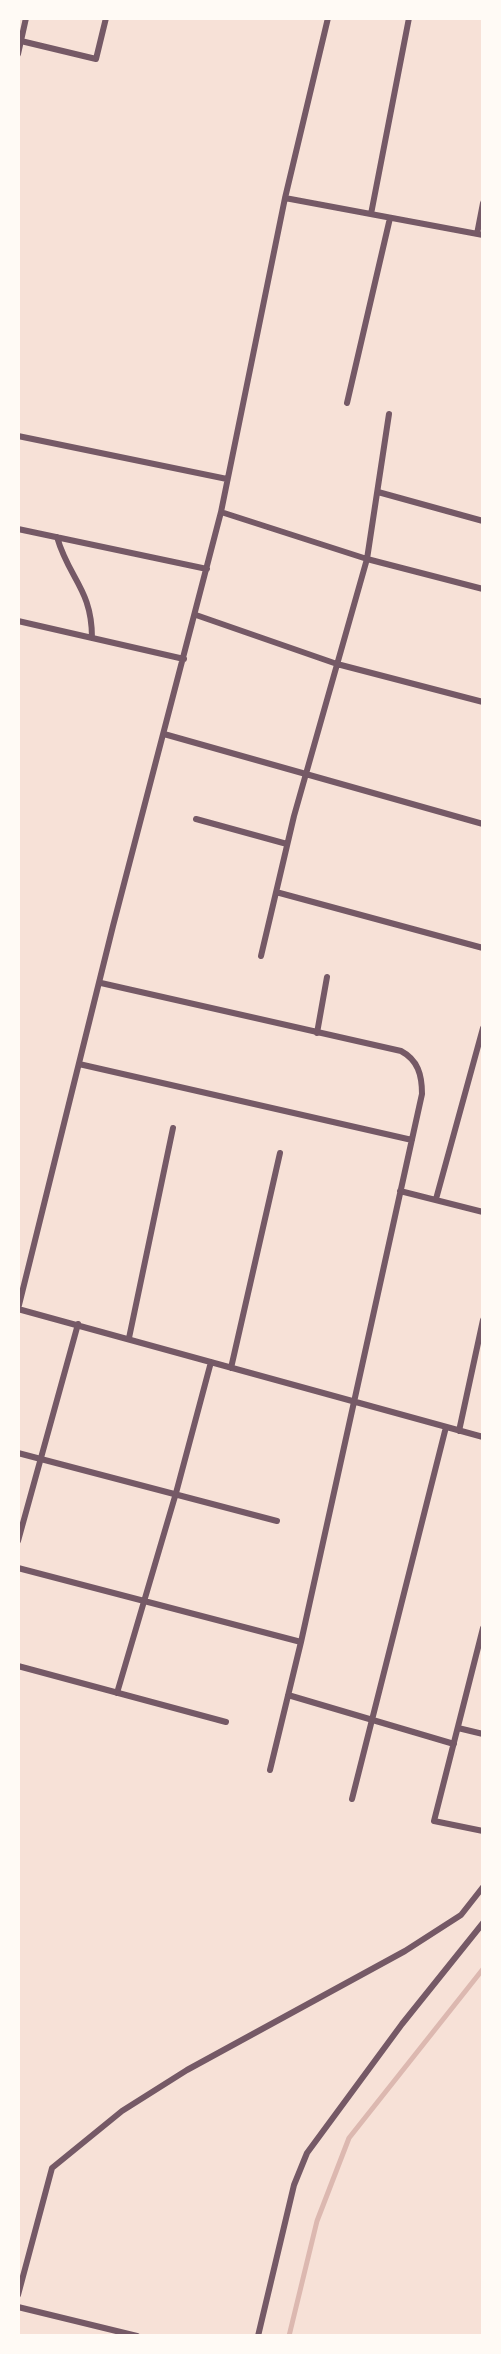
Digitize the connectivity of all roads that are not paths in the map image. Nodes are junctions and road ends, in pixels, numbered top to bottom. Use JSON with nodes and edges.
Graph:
{"nodes":[{"id":1,"x":26,"y":18,"type":"edge"},
{"id":2,"x":106,"y":18,"type":"edge"},
{"id":3,"x":328,"y":18,"type":"edge"},
{"id":4,"x":409,"y":18,"type":"edge"},
{"id":5,"x":21,"y":41,"type":"junction"},
{"id":6,"x":18,"y":54,"type":"edge"},
{"id":7,"x":285,"y":198,"type":"junction"},
{"id":8,"x":483,"y":203,"type":"edge"},
{"id":9,"x":371,"y":214,"type":"junction"},
{"id":10,"x":390,"y":218,"type":"junction"},
{"id":11,"x":480,"y":234,"type":"edge"},
{"id":12,"x":347,"y":403,"type":"dead end"},
{"id":13,"x":389,"y":414,"type":"dead end"},
{"id":14,"x":18,"y":436,"type":"edge"},
{"id":15,"x":227,"y":479,"type":"junction"},
{"id":16,"x":378,"y":492,"type":"junction"},
{"id":17,"x":221,"y":512,"type":"junction"},
{"id":18,"x":483,"y":521,"type":"edge"},
{"id":19,"x":18,"y":529,"type":"edge"},
{"id":20,"x":57,"y":537,"type":"junction"},
{"id":21,"x":366,"y":559,"type":"junction"},
{"id":22,"x":207,"y":569,"type":"junction"},
{"id":23,"x":483,"y":589,"type":"edge"},
{"id":24,"x":196,"y":615,"type":"junction"},
{"id":25,"x":18,"y":621,"type":"edge"},
{"id":26,"x":92,"y":638,"type":"junction"},
{"id":27,"x":184,"y":659,"type":"junction"},
{"id":28,"x":337,"y":664,"type":"junction"},
{"id":29,"x":483,"y":702,"type":"edge"},
{"id":30,"x":164,"y":734,"type":"junction"},
{"id":31,"x":307,"y":774,"type":"junction"},
{"id":32,"x":196,"y":819,"type":"dead end"},
{"id":33,"x":483,"y":824,"type":"edge"},
{"id":34,"x":287,"y":844,"type":"junction"},
{"id":35,"x":276,"y":892,"type":"junction"},
{"id":36,"x":483,"y":948,"type":"edge"},
{"id":37,"x":261,"y":956,"type":"dead end"},
{"id":38,"x":327,"y":977,"type":"dead end"},
{"id":39,"x":101,"y":983,"type":"junction"},
{"id":40,"x":483,"y":1028,"type":"edge"},
{"id":41,"x":317,"y":1033,"type":"junction"},
{"id":42,"x":80,"y":1064,"type":"junction"},
{"id":43,"x":173,"y":1128,"type":"dead end"},
{"id":44,"x":412,"y":1140,"type":"junction"},
{"id":45,"x":280,"y":1153,"type":"dead end"},
{"id":46,"x":400,"y":1191,"type":"junction"},
{"id":47,"x":436,"y":1199,"type":"junction"},
{"id":48,"x":483,"y":1212,"type":"edge"},
{"id":49,"x":18,"y":1309,"type":"edge"},
{"id":50,"x":483,"y":1320,"type":"edge"},
{"id":51,"x":78,"y":1324,"type":"junction"},
{"id":52,"x":129,"y":1338,"type":"junction"},
{"id":53,"x":211,"y":1362,"type":"junction"},
{"id":54,"x":231,"y":1368,"type":"junction"},
{"id":55,"x":354,"y":1402,"type":"junction"},
{"id":56,"x":446,"y":1427,"type":"junction"},
{"id":57,"x":459,"y":1431,"type":"junction"},
{"id":58,"x":483,"y":1437,"type":"edge"},
{"id":59,"x":18,"y":1453,"type":"edge"},
{"id":60,"x":39,"y":1458,"type":"junction"},
{"id":61,"x":176,"y":1493,"type":"junction"},
{"id":62,"x":277,"y":1521,"type":"dead end"},
{"id":63,"x":18,"y":1541,"type":"edge"},
{"id":64,"x":18,"y":1568,"type":"edge"},
{"id":65,"x":145,"y":1601,"type":"junction"},
{"id":66,"x":483,"y":1628,"type":"edge"},
{"id":67,"x":301,"y":1642,"type":"junction"},
{"id":68,"x":18,"y":1666,"type":"edge"},
{"id":69,"x":117,"y":1693,"type":"junction"},
{"id":70,"x":288,"y":1695,"type":"junction"},
{"id":71,"x":372,"y":1720,"type":"junction"},
{"id":72,"x":226,"y":1722,"type":"dead end"},
{"id":73,"x":458,"y":1728,"type":"junction"},
{"id":74,"x":483,"y":1734,"type":"edge"},
{"id":75,"x":454,"y":1744,"type":"junction"},
{"id":76,"x":270,"y":1770,"type":"dead end"},
{"id":77,"x":352,"y":1799,"type":"dead end"},
{"id":78,"x":483,"y":1831,"type":"edge"},
{"id":79,"x":483,"y":1887,"type":"edge"},
{"id":80,"x":483,"y":1923,"type":"edge"},
{"id":81,"x":18,"y":2295,"type":"edge"},
{"id":82,"x":18,"y":2307,"type":"edge"},
{"id":83,"x":137,"y":2336,"type":"edge"},
{"id":84,"x":258,"y":2336,"type":"edge"}],
"edges":[{"from":1,"to":5,"type":"street"},
{"from":2,"to":5,"type":"street"},
{"from":3,"to":7,"type":"street"},
{"from":4,"to":9,"type":"street"},
{"from":5,"to":6,"type":"street"},
{"from":7,"to":9,"type":"street"},
{"from":7,"to":15,"type":"street"},
{"from":8,"to":11,"type":"street"},
{"from":9,"to":10,"type":"street"},
{"from":10,"to":11,"type":"street"},
{"from":10,"to":12,"type":"street"},
{"from":13,"to":16,"type":"street"},
{"from":14,"to":15,"type":"street"},
{"from":15,"to":17,"type":"street"},
{"from":16,"to":18,"type":"street"},
{"from":16,"to":21,"type":"street"},
{"from":17,"to":21,"type":"street"},
{"from":17,"to":22,"type":"street"},
{"from":19,"to":20,"type":"street"},
{"from":20,"to":22,"type":"street"},
{"from":20,"to":26,"type":"street"},
{"from":21,"to":23,"type":"street"},
{"from":21,"to":28,"type":"street"},
{"from":22,"to":24,"type":"street"},
{"from":24,"to":27,"type":"street"},
{"from":24,"to":28,"type":"street"},
{"from":25,"to":26,"type":"street"},
{"from":26,"to":27,"type":"street"},
{"from":27,"to":30,"type":"street"},
{"from":28,"to":29,"type":"street"},
{"from":28,"to":31,"type":"street"},
{"from":30,"to":31,"type":"street"},
{"from":30,"to":39,"type":"street"},
{"from":31,"to":33,"type":"street"},
{"from":31,"to":34,"type":"street"},
{"from":32,"to":34,"type":"street"},
{"from":34,"to":35,"type":"street"},
{"from":35,"to":36,"type":"street"},
{"from":35,"to":37,"type":"street"},
{"from":38,"to":41,"type":"street"},
{"from":39,"to":41,"type":"street"},
{"from":39,"to":42,"type":"street"},
{"from":40,"to":47,"type":"street"},
{"from":41,"to":44,"type":"street"},
{"from":42,"to":44,"type":"street"},
{"from":42,"to":49,"type":"street"},
{"from":43,"to":52,"type":"street"},
{"from":44,"to":46,"type":"street"},
{"from":45,"to":54,"type":"street"},
{"from":46,"to":47,"type":"street"},
{"from":46,"to":55,"type":"street"},
{"from":47,"to":48,"type":"street"},
{"from":49,"to":51,"type":"street"},
{"from":50,"to":57,"type":"street"},
{"from":51,"to":52,"type":"street"},
{"from":51,"to":60,"type":"street"},
{"from":52,"to":53,"type":"street"},
{"from":53,"to":54,"type":"street"},
{"from":53,"to":61,"type":"street"},
{"from":54,"to":55,"type":"street"},
{"from":55,"to":56,"type":"street"},
{"from":55,"to":67,"type":"street"},
{"from":56,"to":57,"type":"street"},
{"from":56,"to":71,"type":"street"},
{"from":57,"to":58,"type":"street"},
{"from":59,"to":60,"type":"street"},
{"from":60,"to":61,"type":"street"},
{"from":60,"to":63,"type":"street"},
{"from":61,"to":62,"type":"street"},
{"from":61,"to":65,"type":"street"},
{"from":64,"to":65,"type":"street"},
{"from":65,"to":67,"type":"street"},
{"from":65,"to":69,"type":"street"},
{"from":66,"to":73,"type":"street"},
{"from":67,"to":70,"type":"street"},
{"from":68,"to":69,"type":"street"},
{"from":69,"to":72,"type":"street"},
{"from":70,"to":71,"type":"street"},
{"from":70,"to":76,"type":"street"},
{"from":71,"to":75,"type":"street"},
{"from":71,"to":77,"type":"street"},
{"from":73,"to":74,"type":"street"},
{"from":73,"to":75,"type":"street"},
{"from":75,"to":78,"type":"street"},
{"from":79,"to":81,"type":"street"},
{"from":80,"to":84,"type":"street"},
{"from":82,"to":83,"type":"street"}]}
